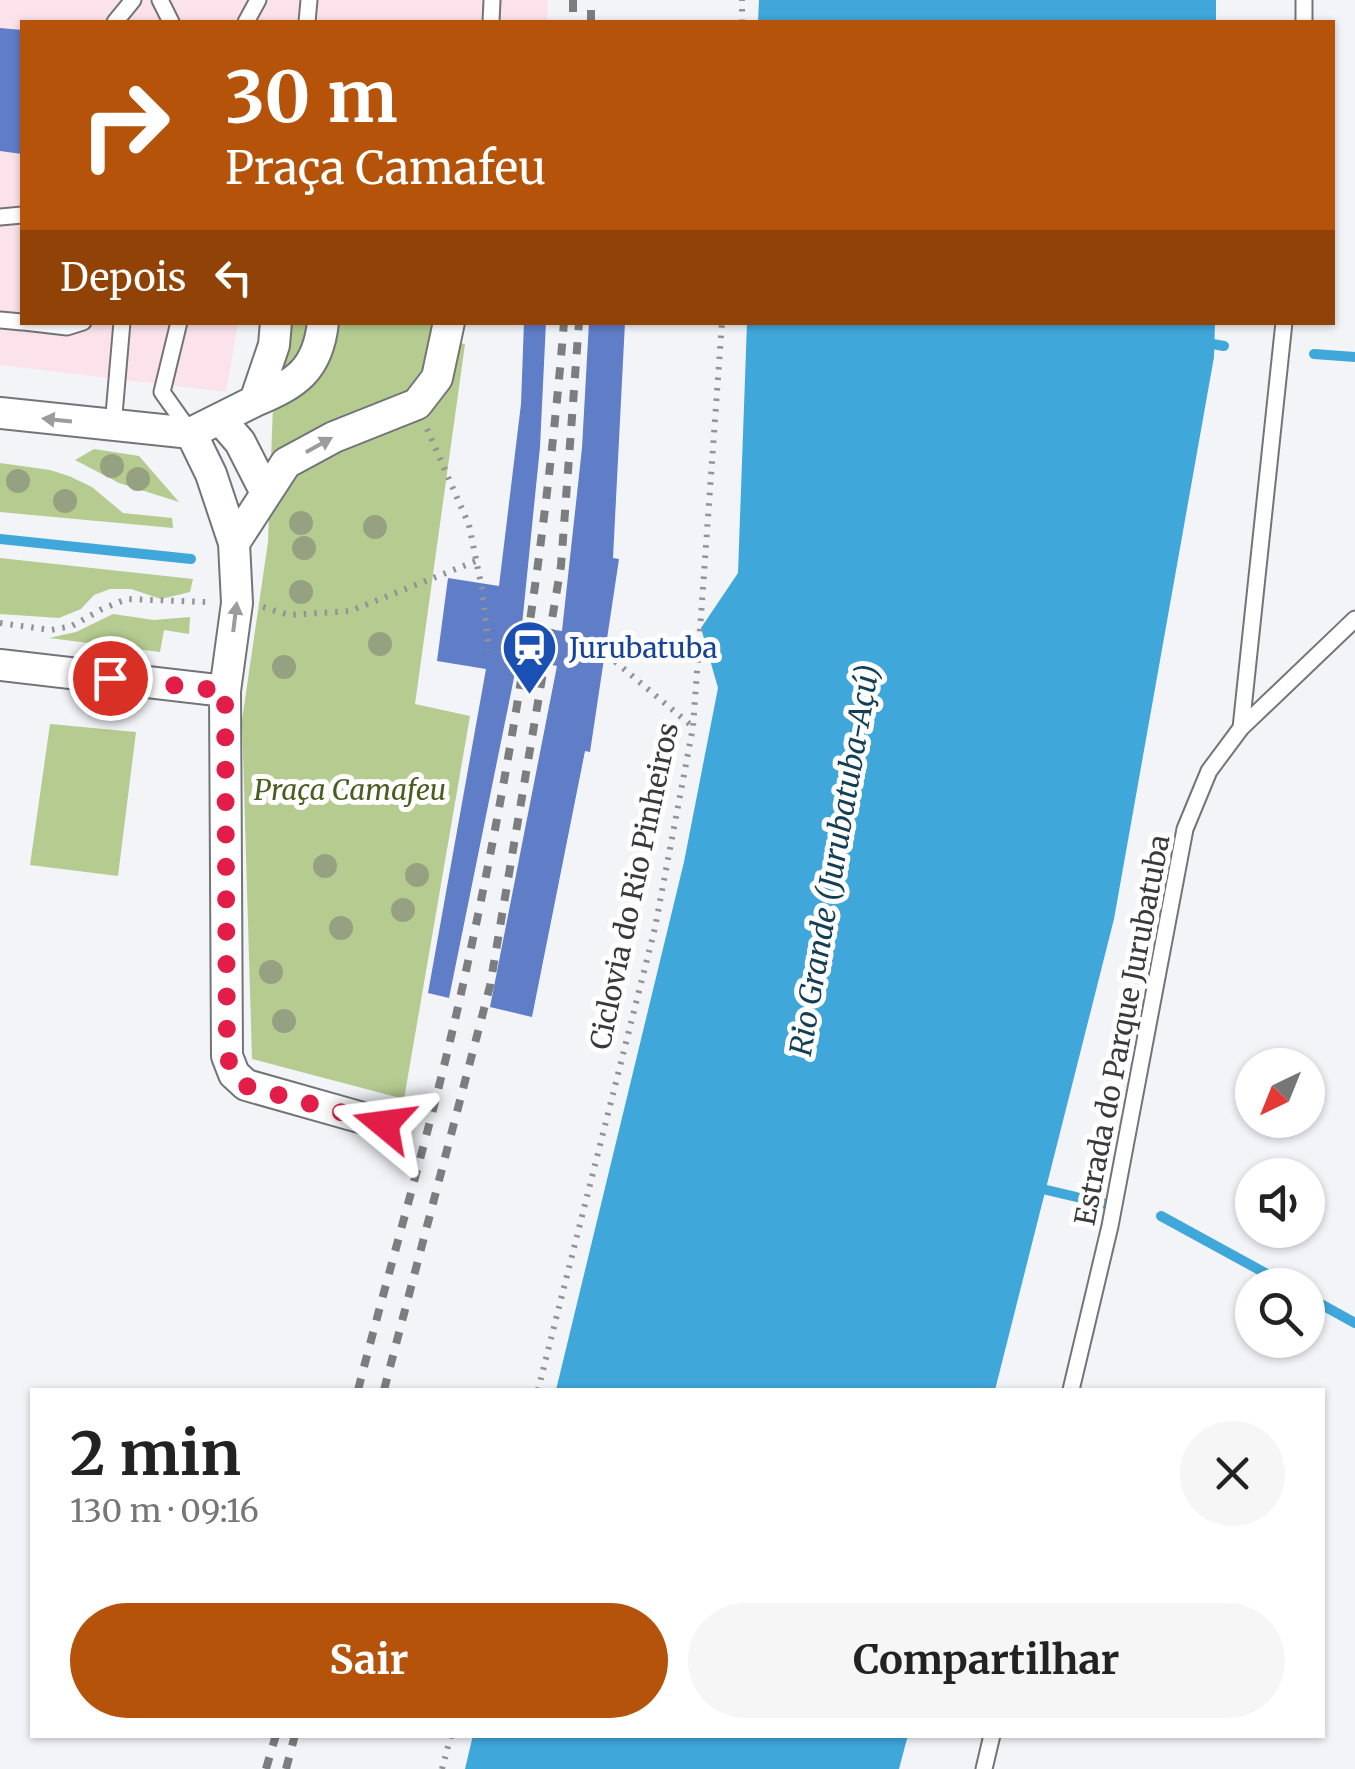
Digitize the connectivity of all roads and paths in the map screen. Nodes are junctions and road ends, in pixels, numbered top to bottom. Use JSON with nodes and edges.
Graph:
{"nodes":[{"id":1,"x":133,"y":0,"type":"edge"},
{"id":2,"x":117,"y":20,"type":"edge"},
{"id":3,"x":122,"y":325,"type":"edge"},
{"id":4,"x":178,"y":325,"type":"edge"},
{"id":5,"x":276,"y":325,"type":"edge"},
{"id":6,"x":323,"y":325,"type":"edge"},
{"id":7,"x":448,"y":325,"type":"edge"},
{"id":8,"x":722,"y":325,"type":"edge"},
{"id":9,"x":1284,"y":325,"type":"edge"},
{"id":10,"x":255,"y":401,"type":"junction"},
{"id":11,"x":417,"y":404,"type":"junction"},
{"id":12,"x":0,"y":414,"type":"edge"},
{"id":13,"x":220,"y":419,"type":"junction"},
{"id":14,"x":113,"y":426,"type":"junction"},
{"id":15,"x":192,"y":433,"type":"junction"},
{"id":16,"x":266,"y":493,"type":"junction"},
{"id":17,"x":234,"y":542,"type":"junction"},
{"id":18,"x":476,"y":562,"type":"junction"},
{"id":19,"x":178,"y":602,"type":"dead end"},
{"id":20,"x":267,"y":608,"type":"dead end"},
{"id":21,"x":1355,"y":619,"type":"edge"},
{"id":22,"x":0,"y":622,"type":"edge"},
{"id":23,"x":599,"y":648,"type":"dead end"},
{"id":24,"x":489,"y":650,"type":"dead end"},
{"id":25,"x":0,"y":665,"type":"edge"},
{"id":26,"x":225,"y":691,"type":"junction"},
{"id":27,"x":693,"y":727,"type":"junction"},
{"id":28,"x":1240,"y":728,"type":"junction"},
{"id":29,"x":384,"y":1124,"type":"dead end"},
{"id":30,"x":539,"y":1388,"type":"edge"},
{"id":31,"x":1071,"y":1388,"type":"edge"},
{"id":32,"x":450,"y":1738,"type":"edge"},
{"id":33,"x":991,"y":1738,"type":"edge"},
{"id":34,"x":442,"y":1769,"type":"edge"},
{"id":35,"x":984,"y":1769,"type":"edge"}],
"edges":[{"from":1,"to":2,"type":"lane"},
{"from":3,"to":14,"type":"lane"},
{"from":4,"to":15,"type":"lane"},
{"from":5,"to":10,"type":"street"},
{"from":6,"to":10,"type":"street"},
{"from":7,"to":11,"type":"street"},
{"from":8,"to":27,"type":"path","name":"Ciclovia do Rio Pinheiros"},
{"from":9,"to":28,"type":"lane"},
{"from":10,"to":13,"type":"street"},
{"from":16,"to":11,"type":"street","one_way":true},
{"from":11,"to":18,"type":"path"},
{"from":14,"to":12,"type":"street","one_way":true},
{"from":13,"to":15,"type":"street"},
{"from":13,"to":16,"type":"street"},
{"from":14,"to":15,"type":"street"},
{"from":15,"to":17,"type":"street"},
{"from":16,"to":17,"type":"street"},
{"from":26,"to":17,"type":"street","one_way":true},
{"from":18,"to":20,"type":"path"},
{"from":18,"to":24,"type":"path"},
{"from":19,"to":22,"type":"path"},
{"from":21,"to":28,"type":"lane","name":"Estrada do Parque Jurubatuba"},
{"from":23,"to":27,"type":"path"},
{"from":25,"to":26,"type":"street"},
{"from":26,"to":29,"type":"street"},
{"from":27,"to":30,"type":"path","name":"Ciclovia do Rio Pinheiros"},
{"from":28,"to":31,"type":"lane","name":"Estrada do Parque Jurubatuba"},
{"from":32,"to":34,"type":"path"},
{"from":33,"to":35,"type":"lane"}]}
